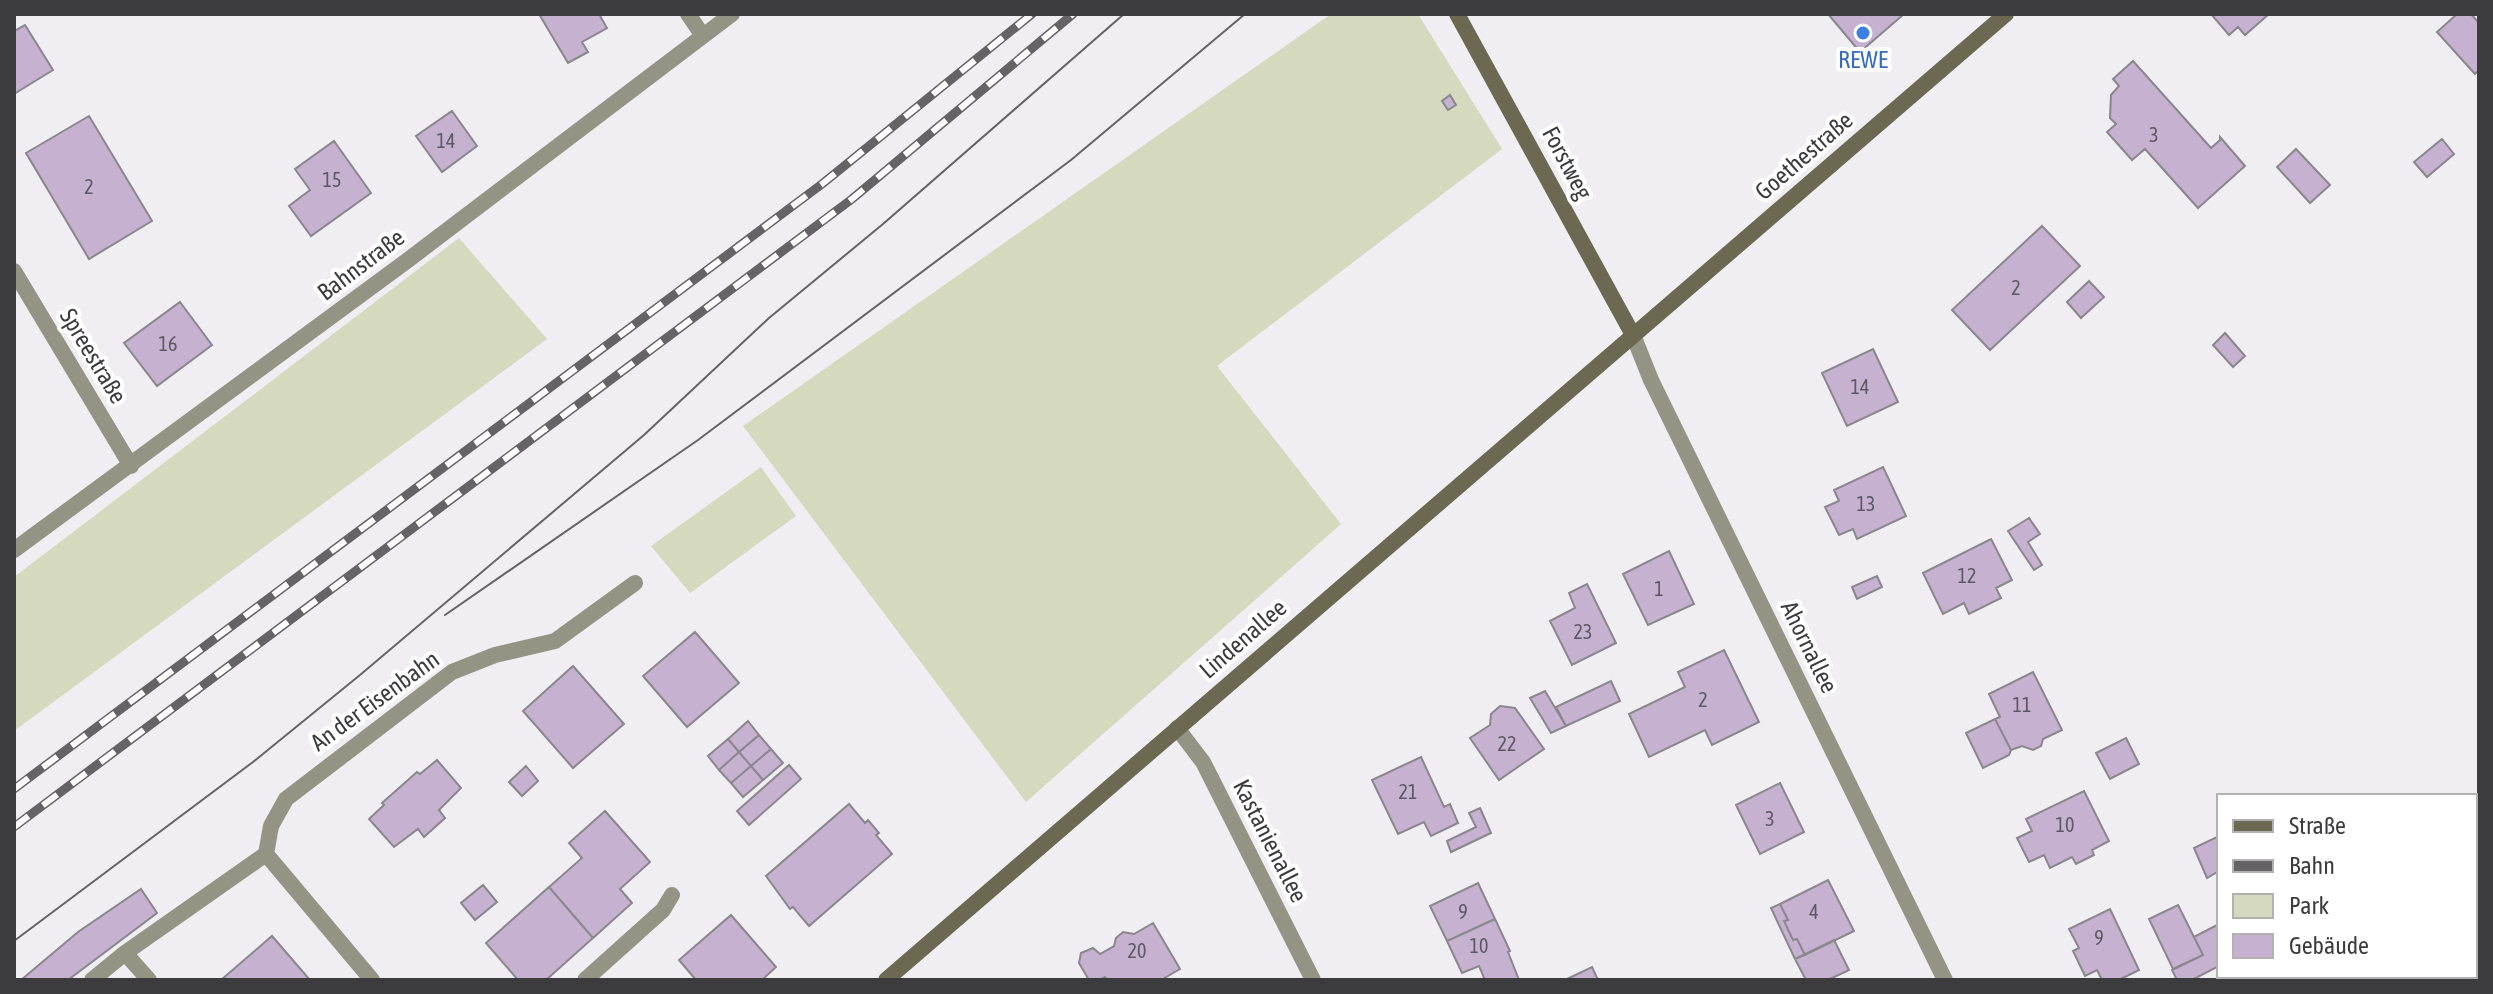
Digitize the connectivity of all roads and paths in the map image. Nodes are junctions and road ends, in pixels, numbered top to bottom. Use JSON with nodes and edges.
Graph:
{"nodes":[{"id":1,"x":688,"y":14,"type":"edge"},
{"id":2,"x":732,"y":14,"type":"edge"},
{"id":3,"x":1457,"y":14,"type":"edge"},
{"id":4,"x":2006,"y":14,"type":"edge"},
{"id":5,"x":703,"y":36,"type":"junction"},
{"id":6,"x":14,"y":271,"type":"edge"},
{"id":7,"x":1633,"y":335,"type":"junction"},
{"id":8,"x":131,"y":466,"type":"junction"},
{"id":9,"x":14,"y":550,"type":"edge"},
{"id":10,"x":635,"y":583,"type":"dead end"},
{"id":11,"x":1177,"y":728,"type":"junction"},
{"id":12,"x":266,"y":854,"type":"junction"},
{"id":13,"x":672,"y":895,"type":"dead end"},
{"id":14,"x":125,"y":953,"type":"junction"},
{"id":15,"x":92,"y":980,"type":"edge"},
{"id":16,"x":149,"y":980,"type":"edge"},
{"id":17,"x":372,"y":980,"type":"edge"},
{"id":18,"x":585,"y":980,"type":"edge"},
{"id":19,"x":886,"y":980,"type":"edge"},
{"id":20,"x":1313,"y":980,"type":"edge"},
{"id":21,"x":1945,"y":980,"type":"edge"}],
"edges":[{"from":1,"to":5,"type":"street"},
{"from":2,"to":5,"type":"street","name":"Bahnstraße"},
{"from":3,"to":7,"type":"main road","name":"Forstweg"},
{"from":4,"to":7,"type":"main road","name":"Goethestraße"},
{"from":5,"to":8,"type":"street","name":"Bahnstraße"},
{"from":6,"to":8,"type":"street","name":"Spreestraße"},
{"from":7,"to":11,"type":"main road","name":"Lindenallee"},
{"from":7,"to":21,"type":"street","name":"Ahornallee"},
{"from":8,"to":9,"type":"street","name":"Bahnstraße"},
{"from":10,"to":12,"type":"street","name":"An der Eisenbahn"},
{"from":11,"to":19,"type":"main road","name":"Lindenallee"},
{"from":11,"to":20,"type":"street","name":"Kastanienallee"},
{"from":12,"to":14,"type":"street"},
{"from":12,"to":17,"type":"street"},
{"from":13,"to":18,"type":"street"},
{"from":14,"to":15,"type":"street"},
{"from":14,"to":16,"type":"street"}]}
